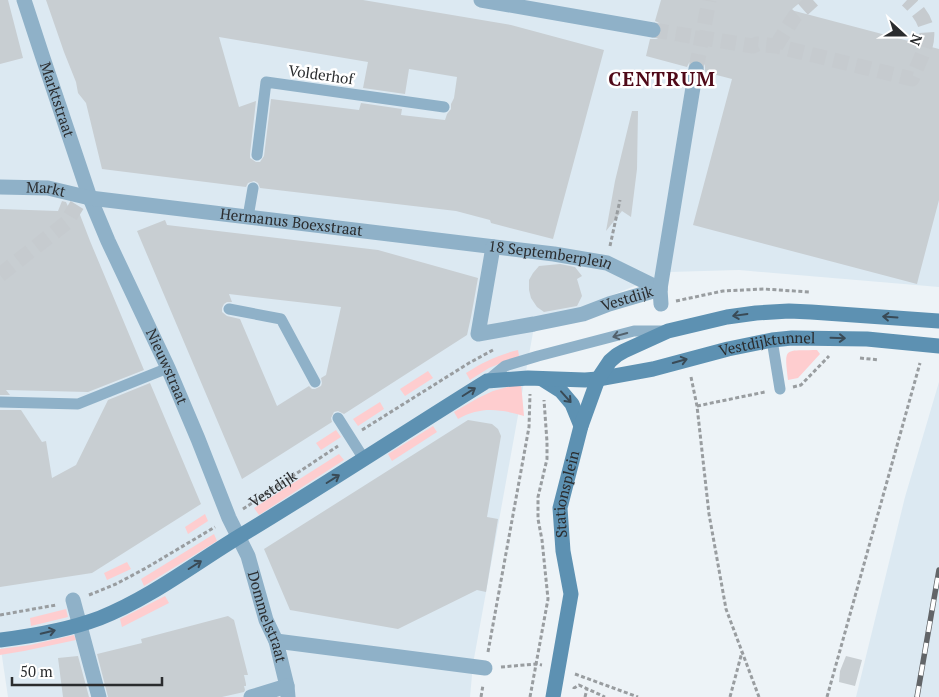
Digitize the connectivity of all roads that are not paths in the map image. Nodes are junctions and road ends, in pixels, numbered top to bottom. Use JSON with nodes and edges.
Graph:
{"nodes":[{"id":1,"x":24,"y":0,"type":"edge"},
{"id":2,"x":481,"y":0,"type":"edge"},
{"id":3,"x":653,"y":30,"type":"tunnel mouth"},
{"id":4,"x":696,"y":69,"type":"tunnel mouth"},
{"id":5,"x":444,"y":107,"type":"dead end"},
{"id":6,"x":256,"y":155,"type":"dead end"},
{"id":7,"x":0,"y":187,"type":"edge"},
{"id":8,"x":253,"y":188,"type":"dead end"},
{"id":9,"x":84,"y":201,"type":"junction"},
{"id":10,"x":248,"y":217,"type":"junction"},
{"id":11,"x":493,"y":247,"type":"junction"},
{"id":12,"x":661,"y":297,"type":"junction"},
{"id":13,"x":230,"y":309,"type":"dead end"},
{"id":14,"x":939,"y":321,"type":"edge"},
{"id":15,"x":668,"y":332,"type":"junction"},
{"id":16,"x":478,"y":334,"type":"joint"},
{"id":17,"x":772,"y":340,"type":"junction"},
{"id":18,"x":939,"y":346,"type":"edge"},
{"id":19,"x":168,"y":368,"type":"junction"},
{"id":20,"x":541,"y":378,"type":"junction"},
{"id":21,"x":598,"y":379,"type":"junction"},
{"id":22,"x":487,"y":381,"type":"junction"},
{"id":23,"x":315,"y":382,"type":"dead end"},
{"id":24,"x":780,"y":389,"type":"road end"},
{"id":25,"x":0,"y":402,"type":"edge"},
{"id":26,"x":338,"y":418,"type":"dead end"},
{"id":27,"x":581,"y":426,"type":"junction"},
{"id":28,"x":364,"y":459,"type":"junction"},
{"id":29,"x":239,"y":537,"type":"junction"},
{"id":30,"x":73,"y":600,"type":"road end"},
{"id":31,"x":80,"y":625,"type":"junction"},
{"id":32,"x":0,"y":640,"type":"edge"},
{"id":33,"x":276,"y":641,"type":"junction"},
{"id":34,"x":485,"y":668,"type":"road end"},
{"id":35,"x":287,"y":691,"type":"edge"},
{"id":36,"x":99,"y":697,"type":"edge"},
{"id":37,"x":251,"y":697,"type":"edge"},
{"id":38,"x":553,"y":697,"type":"edge"}],
"edges":[{"from":1,"to":9,"type":"street","name":"Marktstraat"},
{"from":2,"to":3,"type":"street"},
{"from":4,"to":12,"type":"street"},
{"from":5,"to":6,"type":"lane","name":"Volderhof"},
{"from":7,"to":9,"type":"street","name":"Markt"},
{"from":8,"to":10,"type":"lane"},
{"from":9,"to":10,"type":"street","name":"Hermanus Boexstraat"},
{"from":9,"to":19,"type":"street","name":"Nieuwstraat"},
{"from":10,"to":11,"type":"street","name":"Hermanus Boexstraat"},
{"from":11,"to":12,"type":"street","name":"18 Septemberplein"},
{"from":11,"to":16,"type":"street","name":"18 Septemberplein"},
{"from":12,"to":16,"type":"street","name":"Vestdijk"},
{"from":13,"to":23,"type":"lane"},
{"from":14,"to":15,"type":"street","name":"Vestdijktunnel","one_way":true},
{"from":15,"to":21,"type":"street","name":"Stationsplein"},
{"from":15,"to":22,"type":"lane","name":"Vestdijk","one_way":true},
{"from":17,"to":18,"type":"street","name":"Vestdijktunnel","one_way":true},
{"from":21,"to":17,"type":"street","name":"Vestdijktunnel","one_way":true},
{"from":17,"to":24,"type":"lane"},
{"from":19,"to":25,"type":"lane"},
{"from":19,"to":29,"type":"street","name":"Nieuwstraat"},
{"from":20,"to":21,"type":"street","name":"Vestdijk"},
{"from":20,"to":22,"type":"street","name":"Vestdijk"},
{"from":20,"to":27,"type":"street","one_way":true},
{"from":21,"to":27,"type":"street","name":"Stationsplein"},
{"from":28,"to":22,"type":"street","name":"Vestdijk","one_way":true},
{"from":26,"to":28,"type":"lane"},
{"from":27,"to":38,"type":"street","name":"Stationsplein"},
{"from":29,"to":28,"type":"street","name":"Vestdijk","one_way":true},
{"from":31,"to":29,"type":"street","name":"Vestdijk","one_way":true},
{"from":29,"to":33,"type":"street","name":"Dommelstraat"},
{"from":30,"to":31,"type":"street"},
{"from":32,"to":31,"type":"street","name":"Vestdijk","one_way":true},
{"from":31,"to":36,"type":"street"},
{"from":33,"to":34,"type":"street"},
{"from":33,"to":35,"type":"street","name":"Dommelstraat"},
{"from":35,"to":37,"type":"street"}]}
